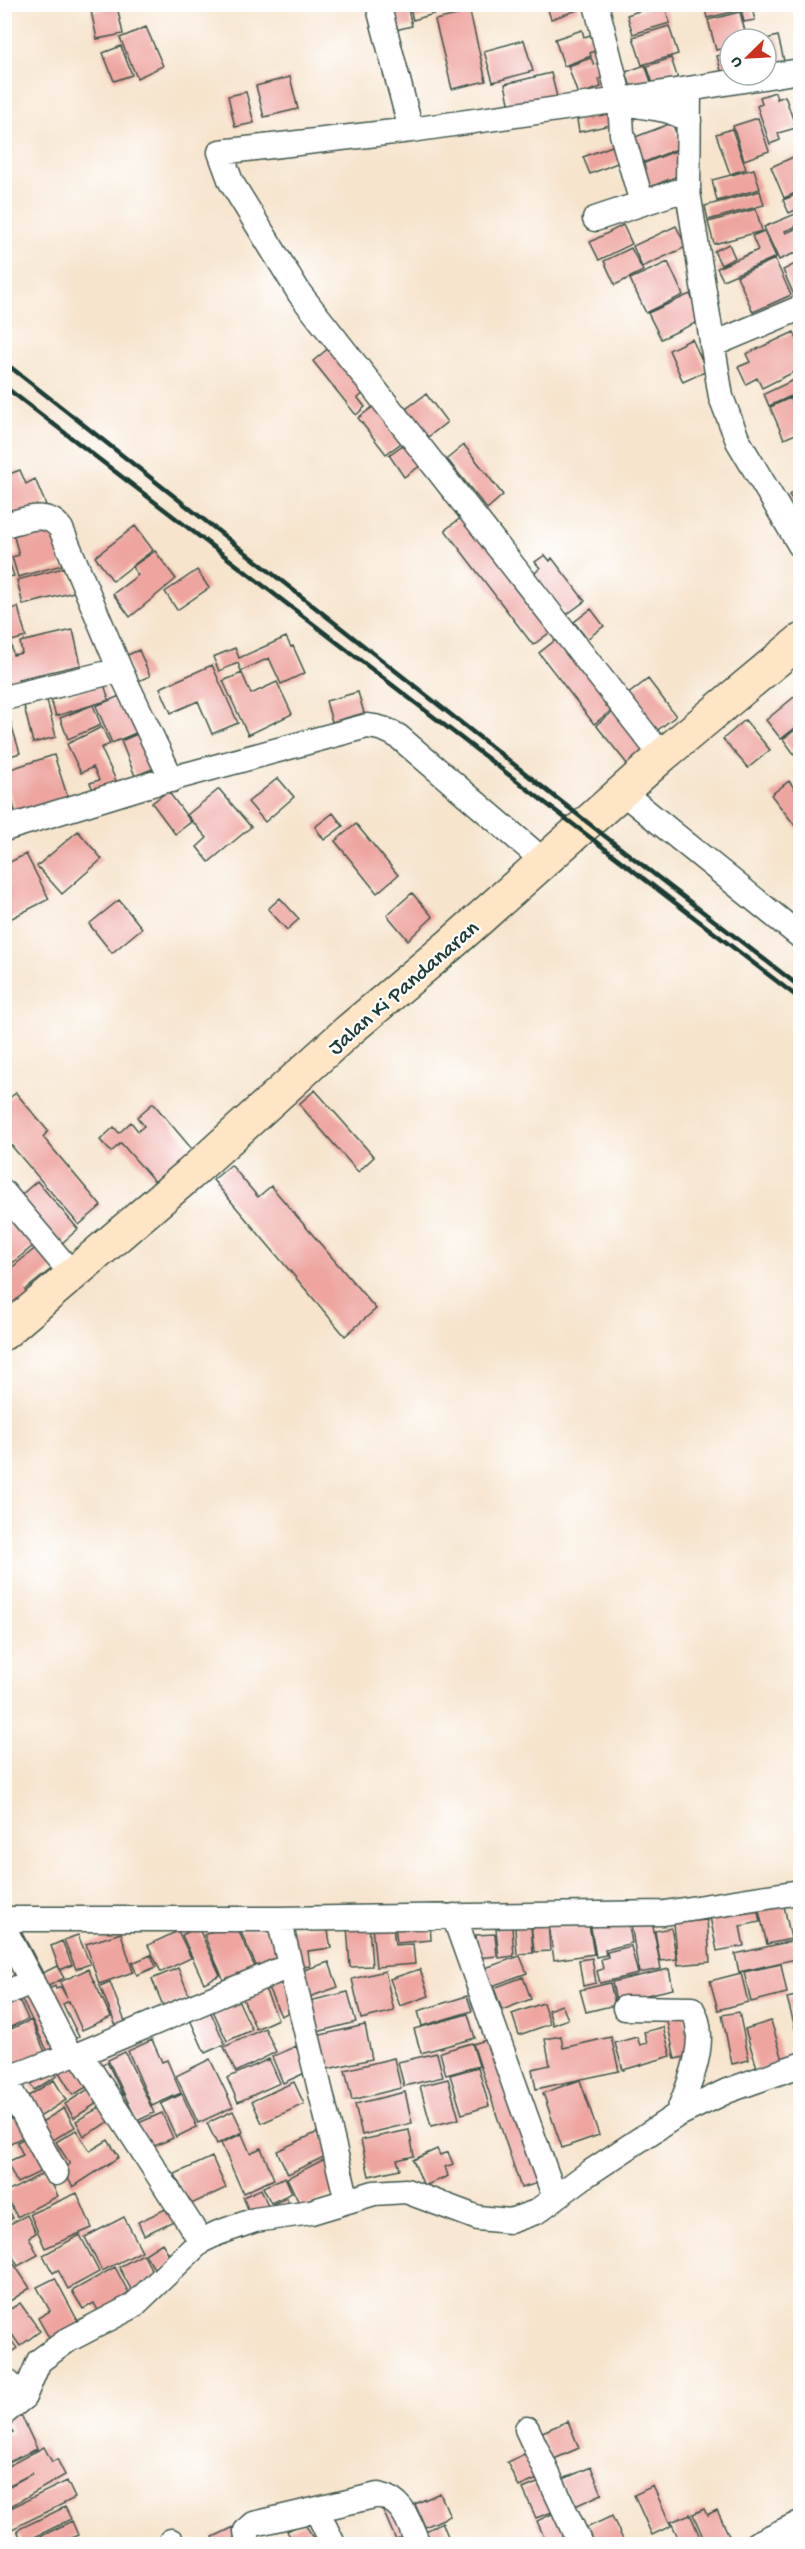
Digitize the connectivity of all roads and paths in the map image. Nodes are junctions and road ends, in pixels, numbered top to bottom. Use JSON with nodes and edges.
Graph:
{"nodes":[{"id":1,"x":378,"y":4,"type":"edge"},
{"id":2,"x":596,"y":4,"type":"edge"},
{"id":3,"x":801,"y":71,"type":"edge"},
{"id":4,"x":689,"y":89,"type":"junction"},
{"id":5,"x":620,"y":100,"type":"junction"},
{"id":6,"x":689,"y":121,"type":"junction"},
{"id":7,"x":411,"y":130,"type":"junction"},
{"id":8,"x":688,"y":188,"type":"junction"},
{"id":9,"x":642,"y":203,"type":"junction"},
{"id":10,"x":594,"y":219,"type":"dead end"},
{"id":11,"x":801,"y":308,"type":"edge"},
{"id":12,"x":712,"y":345,"type":"junction"},
{"id":13,"x":4,"y":525,"type":"edge"},
{"id":14,"x":801,"y":545,"type":"edge"},
{"id":15,"x":801,"y":641,"type":"edge"},
{"id":16,"x":120,"y":670,"type":"junction"},
{"id":17,"x":4,"y":698,"type":"edge"},
{"id":18,"x":662,"y":756,"type":"junction"},
{"id":19,"x":172,"y":780,"type":"junction"},
{"id":20,"x":622,"y":792,"type":"junction"},
{"id":21,"x":4,"y":829,"type":"edge"},
{"id":22,"x":545,"y":861,"type":"junction"},
{"id":23,"x":801,"y":936,"type":"edge"},
{"id":24,"x":4,"y":1193,"type":"edge"},
{"id":25,"x":72,"y":1274,"type":"junction"},
{"id":26,"x":4,"y":1332,"type":"edge"},
{"id":27,"x":801,"y":1892,"type":"edge"},
{"id":28,"x":454,"y":1916,"type":"junction"},
{"id":29,"x":4,"y":1919,"type":"edge"},
{"id":30,"x":279,"y":1919,"type":"junction"},
{"id":31,"x":4,"y":1928,"type":"edge"},
{"id":32,"x":289,"y":1966,"type":"junction"},
{"id":33,"x":32,"y":1981,"type":"junction"},
{"id":34,"x":4,"y":1994,"type":"edge"},
{"id":35,"x":624,"y":2008,"type":"dead end"},
{"id":36,"x":75,"y":2055,"type":"junction"},
{"id":37,"x":801,"y":2065,"type":"edge"},
{"id":38,"x":5,"y":2080,"type":"edge"},
{"id":39,"x":677,"y":2115,"type":"junction"},
{"id":40,"x":56,"y":2173,"type":"dead end"},
{"id":41,"x":555,"y":2198,"type":"junction"},
{"id":42,"x":347,"y":2201,"type":"junction"},
{"id":43,"x":201,"y":2241,"type":"junction"},
{"id":44,"x":4,"y":2379,"type":"edge"},
{"id":45,"x":24,"y":2397,"type":"junction"},
{"id":46,"x":4,"y":2414,"type":"edge"},
{"id":47,"x":527,"y":2429,"type":"dead end"},
{"id":48,"x":317,"y":2511,"type":"junction"},
{"id":49,"x":801,"y":2523,"type":"edge"},
{"id":50,"x":248,"y":2544,"type":"edge"},
{"id":51,"x":333,"y":2544,"type":"edge"},
{"id":52,"x":418,"y":2544,"type":"edge"},
{"id":53,"x":580,"y":2544,"type":"edge"},
{"id":54,"x":756,"y":2544,"type":"edge"}],
"edges":[{"from":1,"to":7,"type":"street"},
{"from":2,"to":5,"type":"street"},
{"from":3,"to":4,"type":"street"},
{"from":4,"to":5,"type":"street"},
{"from":4,"to":6,"type":"street"},
{"from":5,"to":6,"type":"street"},
{"from":5,"to":7,"type":"street"},
{"from":5,"to":9,"type":"street"},
{"from":6,"to":8,"type":"street"},
{"from":7,"to":18,"type":"street"},
{"from":8,"to":9,"type":"street"},
{"from":8,"to":12,"type":"street"},
{"from":9,"to":10,"type":"street"},
{"from":11,"to":12,"type":"street"},
{"from":12,"to":14,"type":"street"},
{"from":13,"to":16,"type":"street"},
{"from":15,"to":18,"type":"main road","name":"Jalan Ki Pandanaran"},
{"from":16,"to":17,"type":"street"},
{"from":16,"to":19,"type":"street"},
{"from":18,"to":20,"type":"main road","name":"Jalan Ki Pandanaran"},
{"from":19,"to":21,"type":"street"},
{"from":19,"to":22,"type":"street"},
{"from":20,"to":22,"type":"main road","name":"Jalan Ki Pandanaran"},
{"from":20,"to":23,"type":"street"},
{"from":22,"to":25,"type":"main road","name":"Jalan Ki Pandanaran"},
{"from":24,"to":25,"type":"street"},
{"from":25,"to":26,"type":"main road","name":"Jalan Ki Pandanaran"},
{"from":27,"to":28,"type":"street"},
{"from":28,"to":30,"type":"street"},
{"from":28,"to":41,"type":"street"},
{"from":29,"to":30,"type":"street"},
{"from":30,"to":32,"type":"street"},
{"from":31,"to":33,"type":"street"},
{"from":32,"to":36,"type":"street"},
{"from":32,"to":42,"type":"street"},
{"from":33,"to":34,"type":"street"},
{"from":33,"to":36,"type":"street"},
{"from":35,"to":39,"type":"street"},
{"from":36,"to":38,"type":"street"},
{"from":36,"to":43,"type":"street"},
{"from":37,"to":39,"type":"street"},
{"from":38,"to":40,"type":"street"},
{"from":39,"to":41,"type":"street"},
{"from":41,"to":42,"type":"street"},
{"from":42,"to":43,"type":"street"},
{"from":43,"to":45,"type":"street"},
{"from":44,"to":45,"type":"street"},
{"from":45,"to":46,"type":"street"},
{"from":47,"to":53,"type":"street"},
{"from":48,"to":50,"type":"street"},
{"from":48,"to":51,"type":"street"},
{"from":48,"to":52,"type":"street"},
{"from":49,"to":54,"type":"street"}]}
